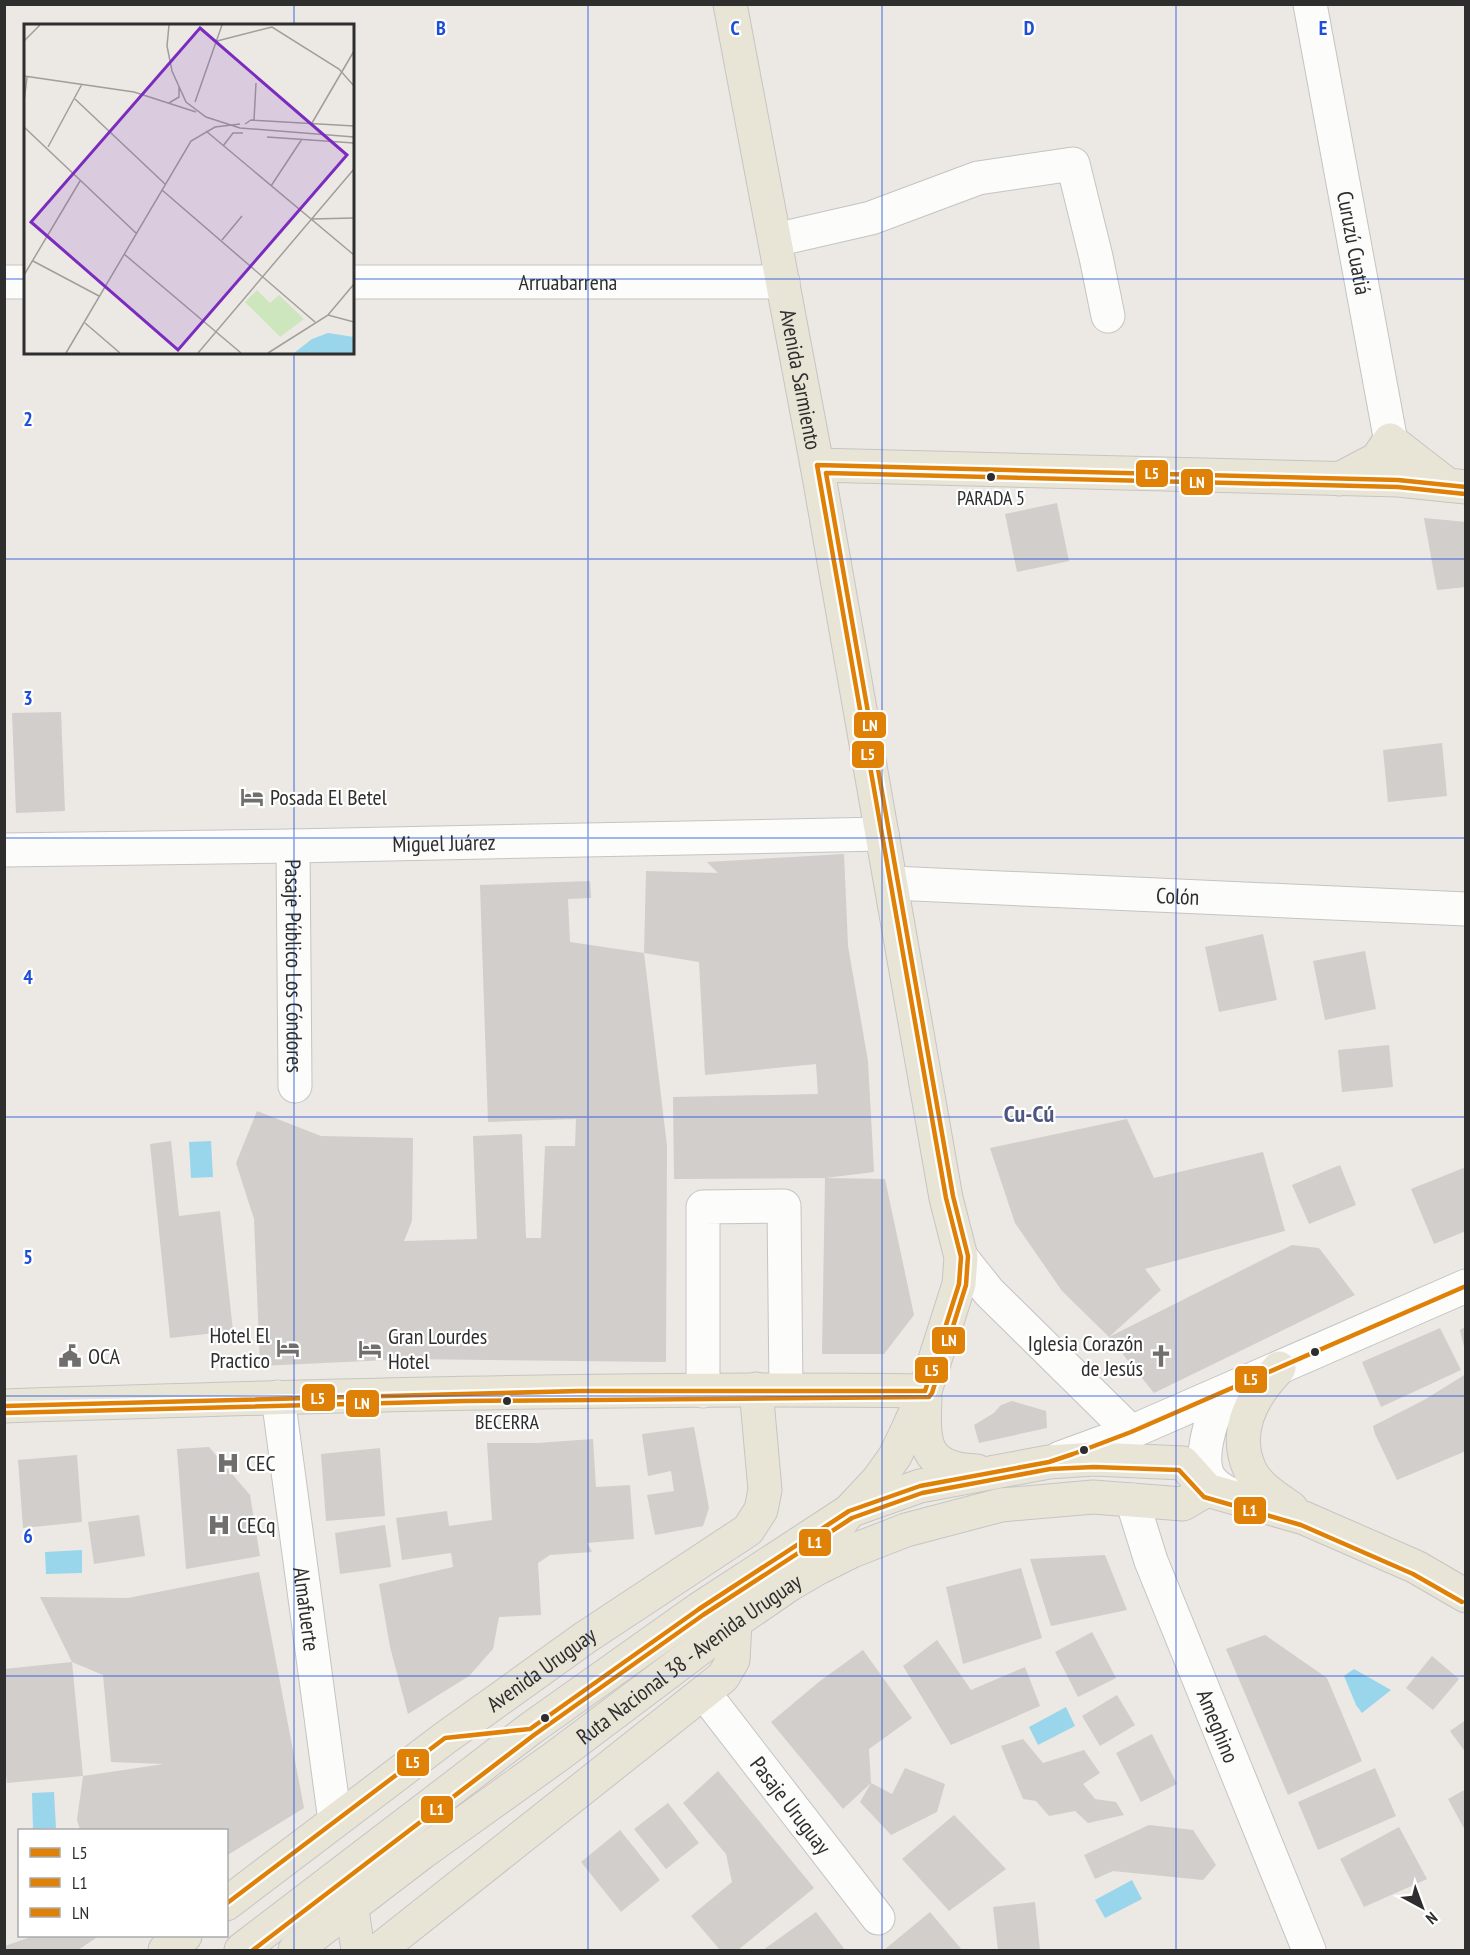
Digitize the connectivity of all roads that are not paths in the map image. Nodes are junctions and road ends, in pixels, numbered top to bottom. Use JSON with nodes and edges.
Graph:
{"nodes":[{"id":1,"x":730,"y":4,"type":"edge"},
{"id":2,"x":1310,"y":4,"type":"edge"},
{"id":3,"x":775,"y":240,"type":"junction"},
{"id":4,"x":4,"y":282,"type":"edge"},
{"id":5,"x":24,"y":282,"type":"edge"},
{"id":6,"x":354,"y":282,"type":"edge"},
{"id":7,"x":783,"y":282,"type":"junction"},
{"id":8,"x":1108,"y":316,"type":"dead end"},
{"id":9,"x":1390,"y":440,"type":"junction"},
{"id":10,"x":818,"y":465,"type":"junction"},
{"id":11,"x":1339,"y":479,"type":"junction"},
{"id":12,"x":1398,"y":480,"type":"junction"},
{"id":13,"x":1457,"y":486,"type":"edge"},
{"id":14,"x":882,"y":834,"type":"junction"},
{"id":15,"x":293,"y":846,"type":"junction"},
{"id":16,"x":4,"y":850,"type":"edge"},
{"id":17,"x":892,"y":883,"type":"junction"},
{"id":18,"x":1466,"y":909,"type":"edge"},
{"id":19,"x":295,"y":1086,"type":"dead end"},
{"id":20,"x":961,"y":1257,"type":"junction"},
{"id":21,"x":1466,"y":1286,"type":"edge"},
{"id":22,"x":1279,"y":1368,"type":"junction"},
{"id":23,"x":1236,"y":1387,"type":"junction"},
{"id":24,"x":771,"y":1389,"type":"junction"},
{"id":25,"x":703,"y":1390,"type":"junction"},
{"id":26,"x":925,"y":1391,"type":"junction"},
{"id":27,"x":278,"y":1397,"type":"junction"},
{"id":28,"x":4,"y":1406,"type":"edge"},
{"id":29,"x":1131,"y":1432,"type":"junction"},
{"id":30,"x":1049,"y":1462,"type":"junction"},
{"id":31,"x":996,"y":1471,"type":"junction"},
{"id":32,"x":1220,"y":1493,"type":"junction"},
{"id":33,"x":1132,"y":1500,"type":"junction"},
{"id":34,"x":849,"y":1511,"type":"junction"},
{"id":35,"x":1304,"y":1518,"type":"junction"},
{"id":36,"x":1466,"y":1596,"type":"edge"},
{"id":37,"x":764,"y":1601,"type":"junction"},
{"id":38,"x":735,"y":1622,"type":"junction"},
{"id":39,"x":704,"y":1692,"type":"junction"},
{"id":40,"x":530,"y":1729,"type":"junction"},
{"id":41,"x":445,"y":1738,"type":"junction"},
{"id":42,"x":335,"y":1821,"type":"junction"},
{"id":43,"x":345,"y":1870,"type":"junction"},
{"id":44,"x":228,"y":1902,"type":"edge"},
{"id":45,"x":353,"y":1906,"type":"junction"},
{"id":46,"x":878,"y":1918,"type":"dead end"},
{"id":47,"x":182,"y":1937,"type":"edge"},
{"id":48,"x":165,"y":1950,"type":"edge"},
{"id":49,"x":241,"y":1950,"type":"edge"},
{"id":50,"x":295,"y":1950,"type":"edge"},
{"id":51,"x":358,"y":1950,"type":"edge"},
{"id":52,"x":379,"y":1950,"type":"edge"},
{"id":53,"x":1309,"y":1950,"type":"edge"}],
"edges":[{"from":1,"to":3,"type":"main road","name":"Avenida Sarmiento"},
{"from":2,"to":9,"type":"street","name":"Curuzú Cuatiá"},
{"from":3,"to":7,"type":"main road","name":"Avenida Sarmiento"},
{"from":3,"to":8,"type":"street"},
{"from":4,"to":5,"type":"street"},
{"from":6,"to":7,"type":"street","name":"Arruabarrena"},
{"from":7,"to":10,"type":"main road","name":"Avenida Sarmiento"},
{"from":9,"to":11,"type":"main road"},
{"from":9,"to":12,"type":"street","name":"Curuzú Cuatiá"},
{"from":9,"to":13,"type":"main road"},
{"from":10,"to":11,"type":"main road"},
{"from":10,"to":14,"type":"main road","name":"Avenida Sarmiento"},
{"from":11,"to":12,"type":"main road"},
{"from":12,"to":13,"type":"main road"},
{"from":14,"to":15,"type":"street","name":"Miguel Juárez"},
{"from":14,"to":17,"type":"main road","name":"Avenida Sarmiento"},
{"from":15,"to":16,"type":"street","name":"Miguel Juárez"},
{"from":15,"to":19,"type":"street","name":"Pasaje Público Los Cóndores"},
{"from":17,"to":18,"type":"street","name":"Colón"},
{"from":17,"to":20,"type":"main road","name":"Avenida Sarmiento"},
{"from":20,"to":26,"type":"main road","name":"Avenida Sarmiento"},
{"from":20,"to":29,"type":"street"},
{"from":21,"to":22,"type":"street"},
{"from":22,"to":23,"type":"street"},
{"from":22,"to":35,"type":"main road"},
{"from":23,"to":29,"type":"street"},
{"from":23,"to":32,"type":"street"},
{"from":24,"to":25,"type":"main road"},
{"from":24,"to":25,"type":"street"},
{"from":24,"to":26,"type":"main road"},
{"from":24,"to":41,"type":"main road","name":"Avenida Uruguay"},
{"from":25,"to":27,"type":"main road"},
{"from":26,"to":31,"type":"main road"},
{"from":26,"to":34,"type":"main road"},
{"from":27,"to":28,"type":"main road"},
{"from":27,"to":42,"type":"street","name":"Almafuerte"},
{"from":29,"to":30,"type":"street"},
{"from":30,"to":31,"type":"main road","name":"Ruta Nacional 38 - Avenida Uruguay"},
{"from":30,"to":32,"type":"main road","name":"Ruta Nacional 38 - Avenida Uruguay"},
{"from":31,"to":34,"type":"main road","name":"Ruta Nacional 38 - Avenida Uruguay"},
{"from":32,"to":33,"type":"main road","name":"Ruta Nacional 38 - Avenida Uruguay"},
{"from":32,"to":35,"type":"main road"},
{"from":33,"to":37,"type":"main road","name":"Ruta Nacional 38 - Avenida Uruguay"},
{"from":33,"to":53,"type":"street","name":"Ameghino"},
{"from":34,"to":37,"type":"main road"},
{"from":34,"to":40,"type":"main road","name":"Ruta Nacional 38 - Avenida Uruguay"},
{"from":35,"to":36,"type":"main road"},
{"from":37,"to":38,"type":"main road","name":"Ruta Nacional 38 - Avenida Uruguay"},
{"from":38,"to":39,"type":"main road"},
{"from":38,"to":45,"type":"main road","name":"Ruta Nacional 38 - Avenida Uruguay"},
{"from":39,"to":46,"type":"street","name":"Pasaje Uruguay"},
{"from":39,"to":52,"type":"main road"},
{"from":40,"to":41,"type":"main road"},
{"from":40,"to":43,"type":"main road","name":"Ruta Nacional 38 - Avenida Uruguay"},
{"from":41,"to":42,"type":"main road","name":"Avenida Uruguay"},
{"from":42,"to":43,"type":"main road"},
{"from":42,"to":44,"type":"main road","name":"Avenida Uruguay"},
{"from":43,"to":45,"type":"main road"},
{"from":43,"to":49,"type":"main road","name":"Ruta Nacional 38 - Avenida Uruguay"},
{"from":45,"to":50,"type":"main road","name":"Ruta Nacional 38 - Avenida Uruguay"},
{"from":45,"to":51,"type":"main road"},
{"from":47,"to":48,"type":"main road"}]}
